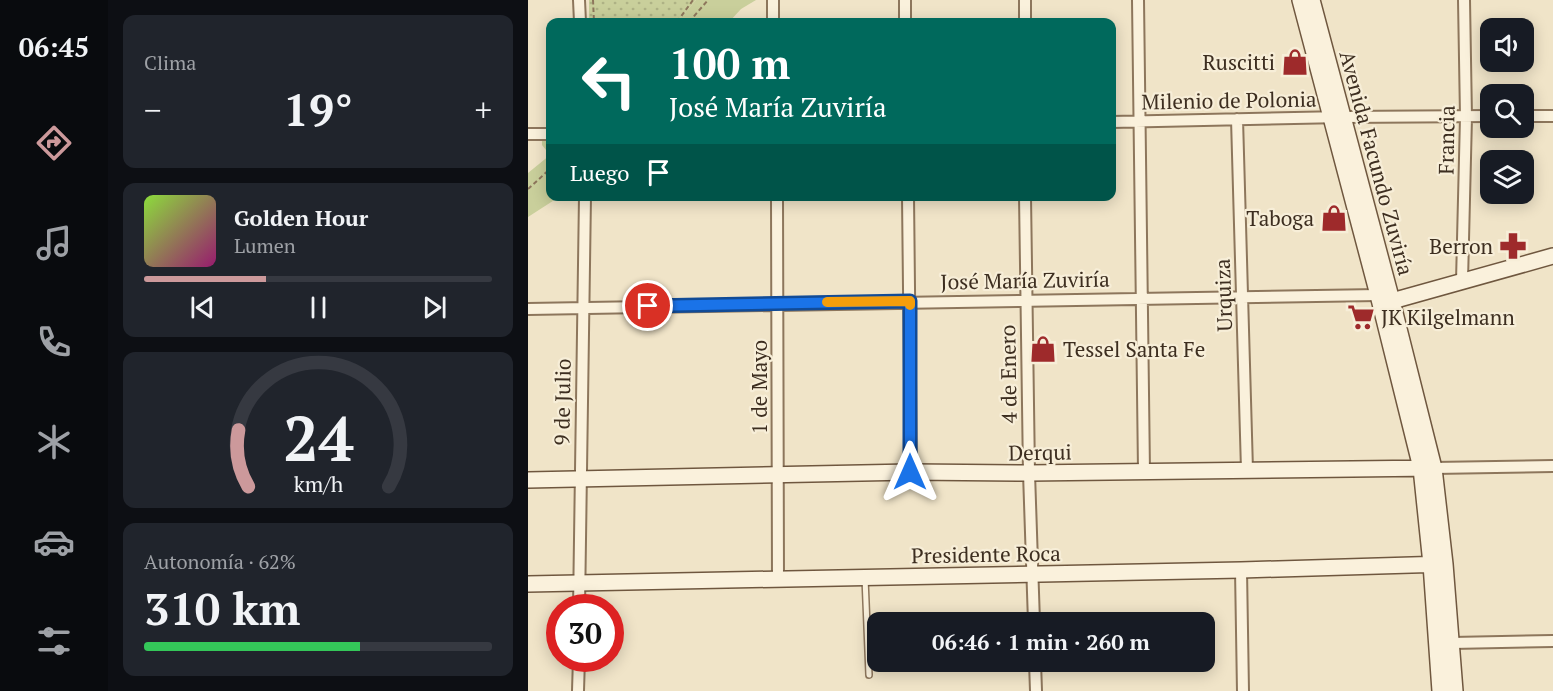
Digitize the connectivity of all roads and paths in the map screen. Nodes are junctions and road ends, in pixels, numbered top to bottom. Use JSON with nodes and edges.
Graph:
{"nodes":[{"id":1,"x":579,"y":0,"type":"edge"},
{"id":2,"x":593,"y":0,"type":"edge"},
{"id":3,"x":693,"y":0,"type":"edge"},
{"id":4,"x":708,"y":0,"type":"edge"},
{"id":5,"x":773,"y":0,"type":"edge"},
{"id":6,"x":905,"y":0,"type":"edge"},
{"id":7,"x":1025,"y":0,"type":"edge"},
{"id":8,"x":1138,"y":0,"type":"edge"},
{"id":9,"x":1300,"y":0,"type":"edge"},
{"id":10,"x":1312,"y":0,"type":"edge"},
{"id":11,"x":1464,"y":0,"type":"edge"},
{"id":12,"x":580,"y":18,"type":"edge"},
{"id":13,"x":594,"y":18,"type":"edge"},
{"id":14,"x":680,"y":18,"type":"edge"},
{"id":15,"x":692,"y":18,"type":"edge"},
{"id":16,"x":773,"y":18,"type":"edge"},
{"id":17,"x":905,"y":18,"type":"edge"},
{"id":18,"x":1025,"y":18,"type":"edge"},
{"id":19,"x":1534,"y":116,"type":"edge"},
{"id":20,"x":1553,"y":116,"type":"edge"},
{"id":21,"x":1466,"y":117,"type":"junction"},
{"id":22,"x":1480,"y":117,"type":"edge"},
{"id":23,"x":1336,"y":118,"type":"junction"},
{"id":24,"x":1237,"y":119,"type":"junction"},
{"id":25,"x":1116,"y":122,"type":"edge"},
{"id":26,"x":1140,"y":122,"type":"junction"},
{"id":27,"x":528,"y":134,"type":"edge"},
{"id":28,"x":546,"y":134,"type":"edge"},
{"id":29,"x":546,"y":173,"type":"edge"},
{"id":30,"x":528,"y":189,"type":"edge"},
{"id":31,"x":585,"y":201,"type":"edge"},
{"id":32,"x":777,"y":201,"type":"edge"},
{"id":33,"x":908,"y":201,"type":"edge"},
{"id":34,"x":1025,"y":201,"type":"edge"},
{"id":35,"x":1553,"y":256,"type":"edge"},
{"id":36,"x":1462,"y":280,"type":"junction"},
{"id":37,"x":1243,"y":297,"type":"junction"},
{"id":38,"x":1143,"y":298,"type":"junction"},
{"id":39,"x":1385,"y":298,"type":"junction"},
{"id":40,"x":1027,"y":299,"type":"junction"},
{"id":41,"x":910,"y":301,"type":"junction"},
{"id":42,"x":778,"y":303,"type":"junction"},
{"id":43,"x":583,"y":308,"type":"junction"},
{"id":44,"x":528,"y":309,"type":"edge"},
{"id":45,"x":1553,"y":466,"type":"edge"},
{"id":46,"x":1427,"y":468,"type":"junction"},
{"id":47,"x":1247,"y":470,"type":"junction"},
{"id":48,"x":1144,"y":471,"type":"junction"},
{"id":49,"x":910,"y":472,"type":"junction"},
{"id":50,"x":1029,"y":473,"type":"junction"},
{"id":51,"x":778,"y":476,"type":"junction"},
{"id":52,"x":528,"y":480,"type":"edge"},
{"id":53,"x":581,"y":480,"type":"junction"},
{"id":54,"x":1438,"y":564,"type":"junction"},
{"id":55,"x":1241,"y":570,"type":"junction"},
{"id":56,"x":1032,"y":574,"type":"junction"},
{"id":57,"x":865,"y":576,"type":"junction"},
{"id":58,"x":778,"y":578,"type":"junction"},
{"id":59,"x":579,"y":582,"type":"junction"},
{"id":60,"x":528,"y":584,"type":"edge"},
{"id":61,"x":579,"y":594,"type":"edge"},
{"id":62,"x":1034,"y":612,"type":"edge"},
{"id":63,"x":1553,"y":641,"type":"edge"},
{"id":64,"x":1452,"y":643,"type":"junction"},
{"id":65,"x":579,"y":672,"type":"edge"},
{"id":66,"x":1035,"y":672,"type":"edge"},
{"id":67,"x":869,"y":675,"type":"dead end"},
{"id":68,"x":579,"y":691,"type":"edge"},
{"id":69,"x":1036,"y":691,"type":"edge"},
{"id":70,"x":1243,"y":691,"type":"edge"},
{"id":71,"x":1440,"y":691,"type":"edge"},
{"id":72,"x":1455,"y":691,"type":"edge"}],
"edges":[{"from":1,"to":12,"type":"street"},
{"from":2,"to":13,"type":"path"},
{"from":3,"to":14,"type":"path"},
{"from":4,"to":15,"type":"path"},
{"from":5,"to":16,"type":"street"},
{"from":6,"to":17,"type":"street"},
{"from":7,"to":18,"type":"street"},
{"from":8,"to":26,"type":"street"},
{"from":9,"to":23,"type":"street","name":"Avenida Facundo Zuviría"},
{"from":10,"to":23,"type":"street","name":"Avenida Facundo Zuviría"},
{"from":11,"to":21,"type":"street","name":"Francia"},
{"from":19,"to":20,"type":"street"},
{"from":21,"to":22,"type":"street","name":"Milenio de Polonia"},
{"from":21,"to":23,"type":"street","name":"Milenio de Polonia"},
{"from":21,"to":36,"type":"street","name":"Francia"},
{"from":23,"to":24,"type":"street","name":"Milenio de Polonia"},
{"from":23,"to":39,"type":"street","name":"Avenida Facundo Zuviría"},
{"from":24,"to":26,"type":"street","name":"Milenio de Polonia"},
{"from":24,"to":37,"type":"street","name":"Urquiza"},
{"from":25,"to":26,"type":"street","name":"Milenio de Polonia"},
{"from":26,"to":38,"type":"street"},
{"from":27,"to":28,"type":"street"},
{"from":29,"to":30,"type":"path"},
{"from":31,"to":43,"type":"street","name":"9 de Julio"},
{"from":32,"to":42,"type":"street","name":"1 de Mayo"},
{"from":33,"to":41,"type":"street"},
{"from":34,"to":40,"type":"street","name":"4 de Enero"},
{"from":35,"to":36,"type":"street"},
{"from":36,"to":39,"type":"street"},
{"from":37,"to":38,"type":"street","name":"José María Zuviría"},
{"from":37,"to":39,"type":"street","name":"José María Zuviría"},
{"from":37,"to":47,"type":"street","name":"Urquiza"},
{"from":38,"to":40,"type":"street","name":"José María Zuviría"},
{"from":38,"to":48,"type":"street"},
{"from":39,"to":46,"type":"street","name":"Avenida Facundo Zuviría"},
{"from":40,"to":41,"type":"street","name":"José María Zuviría"},
{"from":40,"to":50,"type":"street","name":"4 de Enero"},
{"from":41,"to":42,"type":"street","name":"José María Zuviría"},
{"from":41,"to":49,"type":"street"},
{"from":42,"to":43,"type":"street","name":"José María Zuviría"},
{"from":42,"to":51,"type":"street","name":"1 de Mayo"},
{"from":43,"to":44,"type":"street","name":"José María Zuviría"},
{"from":43,"to":53,"type":"street","name":"9 de Julio"},
{"from":45,"to":46,"type":"street","name":"Derqui"},
{"from":46,"to":47,"type":"street","name":"Derqui"},
{"from":46,"to":54,"type":"street","name":"Avenida Facundo Zuviría"},
{"from":47,"to":48,"type":"street","name":"Derqui"},
{"from":48,"to":50,"type":"street","name":"Derqui"},
{"from":49,"to":50,"type":"street","name":"Derqui"},
{"from":49,"to":51,"type":"street","name":"Derqui"},
{"from":50,"to":56,"type":"street","name":"4 de Enero"},
{"from":51,"to":53,"type":"street","name":"Derqui"},
{"from":51,"to":58,"type":"street","name":"1 de Mayo"},
{"from":52,"to":53,"type":"street","name":"Derqui"},
{"from":53,"to":59,"type":"street","name":"9 de Julio"},
{"from":54,"to":55,"type":"street","name":"Presidente Roca"},
{"from":54,"to":64,"type":"street","name":"Avenida Facundo Zuviría"},
{"from":54,"to":71,"type":"street","name":"Avenida Facundo Zuviría"},
{"from":55,"to":56,"type":"street","name":"Presidente Roca"},
{"from":55,"to":70,"type":"street"},
{"from":56,"to":57,"type":"street","name":"Presidente Roca"},
{"from":56,"to":62,"type":"street","name":"4 de Enero"},
{"from":57,"to":58,"type":"street","name":"Presidente Roca"},
{"from":57,"to":67,"type":"lane"},
{"from":58,"to":59,"type":"street","name":"Presidente Roca"},
{"from":59,"to":60,"type":"street","name":"Presidente Roca"},
{"from":59,"to":61,"type":"street","name":"9 de Julio"},
{"from":63,"to":64,"type":"street"},
{"from":64,"to":72,"type":"street","name":"Avenida Facundo Zuviría"},
{"from":65,"to":68,"type":"street"},
{"from":66,"to":69,"type":"street"}]}
